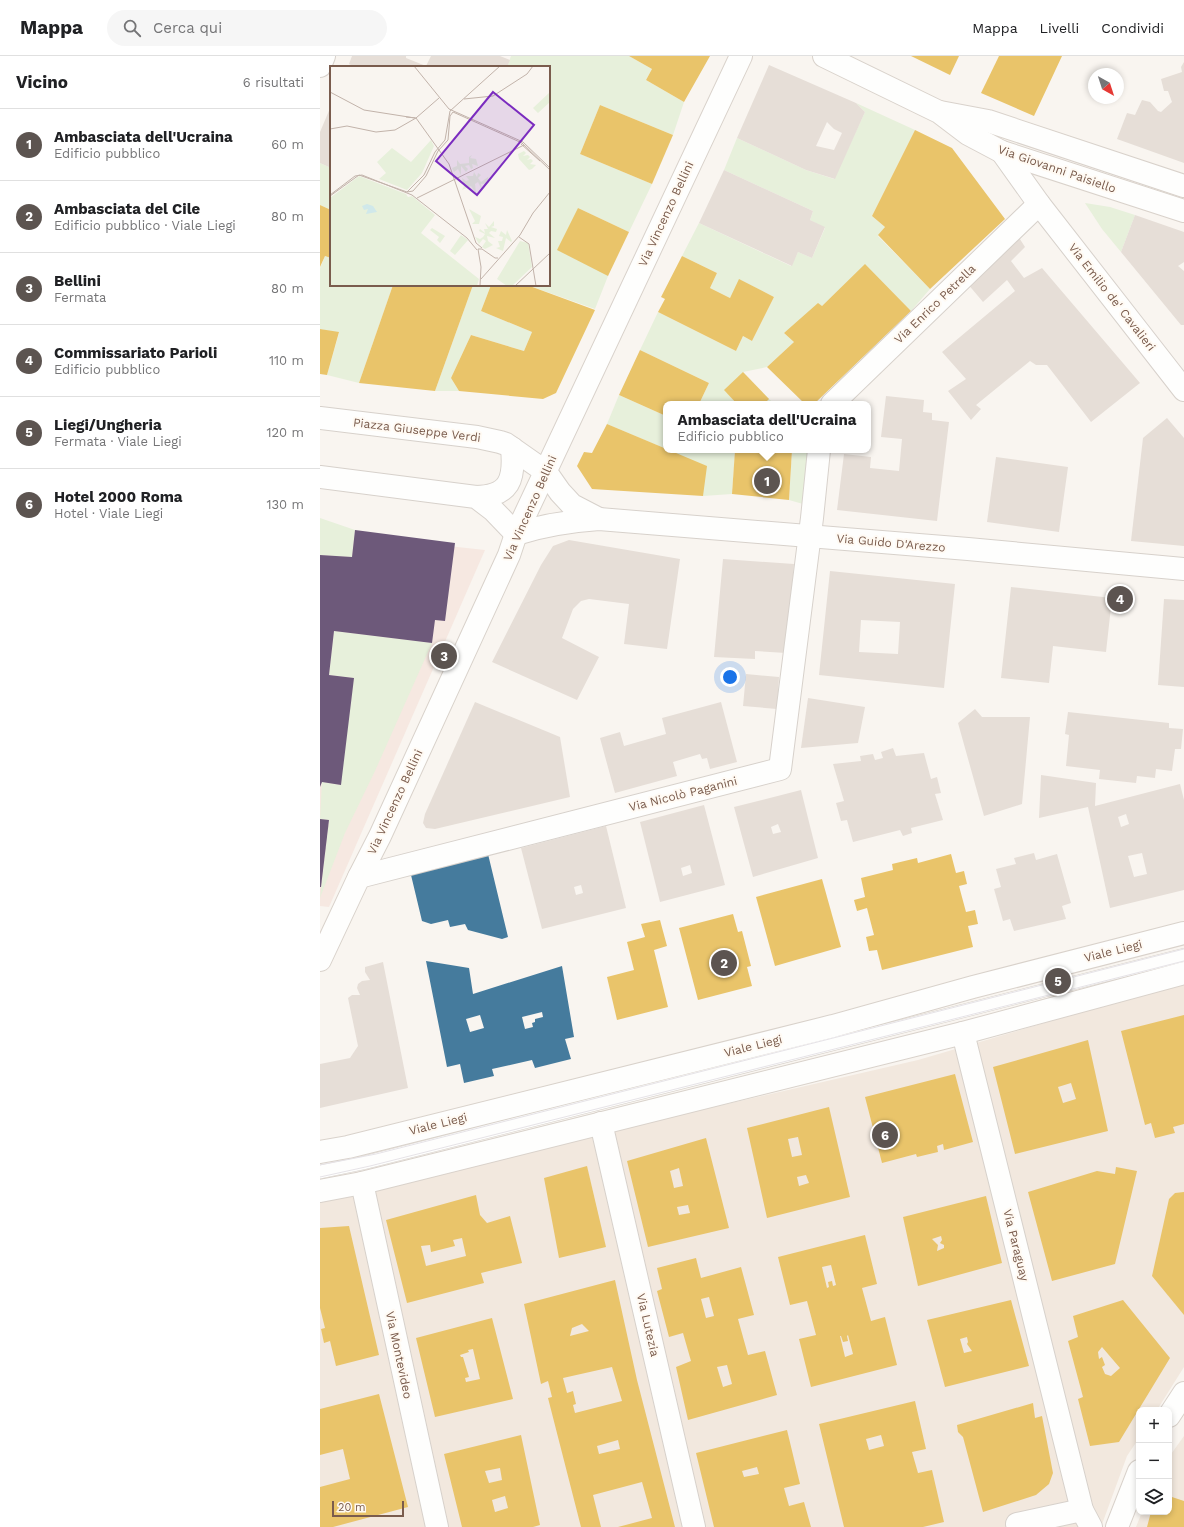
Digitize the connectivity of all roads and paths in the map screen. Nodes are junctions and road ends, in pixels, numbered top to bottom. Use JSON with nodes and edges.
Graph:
{"nodes":[{"id":1,"x":324,"y":56,"type":"edge"},
{"id":2,"x":741,"y":56,"type":"edge"},
{"id":3,"x":824,"y":56,"type":"edge"},
{"id":4,"x":320,"y":66,"type":"edge"},
{"id":5,"x":939,"y":112,"type":"junction"},
{"id":6,"x":1002,"y":152,"type":"junction"},
{"id":7,"x":1184,"y":186,"type":"edge"},
{"id":8,"x":1039,"y":204,"type":"junction"},
{"id":9,"x":1184,"y":211,"type":"edge"},
{"id":10,"x":1184,"y":390,"type":"edge"},
{"id":11,"x":835,"y":401,"type":"edge"},
{"id":12,"x":320,"y":418,"type":"edge"},
{"id":13,"x":512,"y":448,"type":"junction"},
{"id":14,"x":819,"y":453,"type":"edge"},
{"id":15,"x":546,"y":472,"type":"junction"},
{"id":16,"x":320,"y":477,"type":"edge"},
{"id":17,"x":476,"y":497,"type":"junction"},
{"id":18,"x":599,"y":519,"type":"junction"},
{"id":19,"x":516,"y":534,"type":"junction"},
{"id":20,"x":810,"y":536,"type":"junction"},
{"id":21,"x":1184,"y":569,"type":"edge"},
{"id":22,"x":359,"y":877,"type":"junction"},
{"id":23,"x":1184,"y":933,"type":"edge"},
{"id":24,"x":322,"y":948,"type":"edge"},
{"id":25,"x":1184,"y":955,"type":"edge"},
{"id":26,"x":1184,"y":973,"type":"edge"},
{"id":27,"x":964,"y":1033,"type":"junction"},
{"id":28,"x":601,"y":1123,"type":"junction"},
{"id":29,"x":320,"y":1152,"type":"edge"},
{"id":30,"x":320,"y":1172,"type":"edge"},
{"id":31,"x":362,"y":1183,"type":"junction"},
{"id":32,"x":320,"y":1191,"type":"edge"},
{"id":33,"x":1184,"y":1393,"type":"edge"},
{"id":34,"x":1172,"y":1411,"type":"edge"},
{"id":35,"x":1136,"y":1479,"type":"edge"},
{"id":36,"x":1086,"y":1518,"type":"edge"},
{"id":37,"x":1017,"y":1524,"type":"dead end"},
{"id":38,"x":437,"y":1527,"type":"edge"},
{"id":39,"x":694,"y":1527,"type":"edge"},
{"id":40,"x":1117,"y":1527,"type":"edge"}],
"edges":[{"from":1,"to":4,"type":"street"},
{"from":2,"to":15,"type":"street","name":"Via Vincenzo Bellini"},
{"from":3,"to":5,"type":"street","name":"Via Giovanni Paisiello"},
{"from":5,"to":6,"type":"street","name":"Via Giovanni Paisiello"},
{"from":5,"to":7,"type":"street","name":"Via Giovanni Paisiello"},
{"from":6,"to":8,"type":"street","name":"Via Emilio de' Cavalieri"},
{"from":6,"to":9,"type":"street","name":"Via Giovanni Paisiello"},
{"from":8,"to":10,"type":"street","name":"Via Emilio de' Cavalieri"},
{"from":8,"to":11,"type":"street","name":"Via Enrico Petrella"},
{"from":12,"to":13,"type":"street","name":"Piazza Giuseppe Verdi"},
{"from":13,"to":15,"type":"street","name":"Piazza Giuseppe Verdi"},
{"from":13,"to":17,"type":"street"},
{"from":14,"to":20,"type":"street"},
{"from":15,"to":18,"type":"street","name":"Via Guido D'Arezzo"},
{"from":15,"to":19,"type":"street","name":"Via Vincenzo Bellini"},
{"from":16,"to":17,"type":"street"},
{"from":17,"to":19,"type":"street"},
{"from":18,"to":19,"type":"street","name":"Via Guido D'Arezzo"},
{"from":18,"to":20,"type":"street","name":"Via Guido D'Arezzo"},
{"from":19,"to":22,"type":"street","name":"Via Vincenzo Bellini"},
{"from":20,"to":21,"type":"street","name":"Via Guido D'Arezzo"},
{"from":20,"to":22,"type":"street","name":"Via Nicolò Paganini"},
{"from":22,"to":24,"type":"street","name":"Via Vincenzo Bellini"},
{"from":23,"to":29,"type":"street","name":"Viale Liegi"},
{"from":25,"to":30,"type":"lane","name":"Viale Liegi"},
{"from":26,"to":27,"type":"street"},
{"from":27,"to":28,"type":"street"},
{"from":27,"to":36,"type":"street","name":"Via Paraguay"},
{"from":28,"to":31,"type":"street"},
{"from":28,"to":39,"type":"street","name":"Via Lutezia"},
{"from":31,"to":32,"type":"street"},
{"from":31,"to":38,"type":"street","name":"Via Montevideo"},
{"from":33,"to":34,"type":"street"},
{"from":35,"to":40,"type":"street"},
{"from":36,"to":37,"type":"street"}]}
